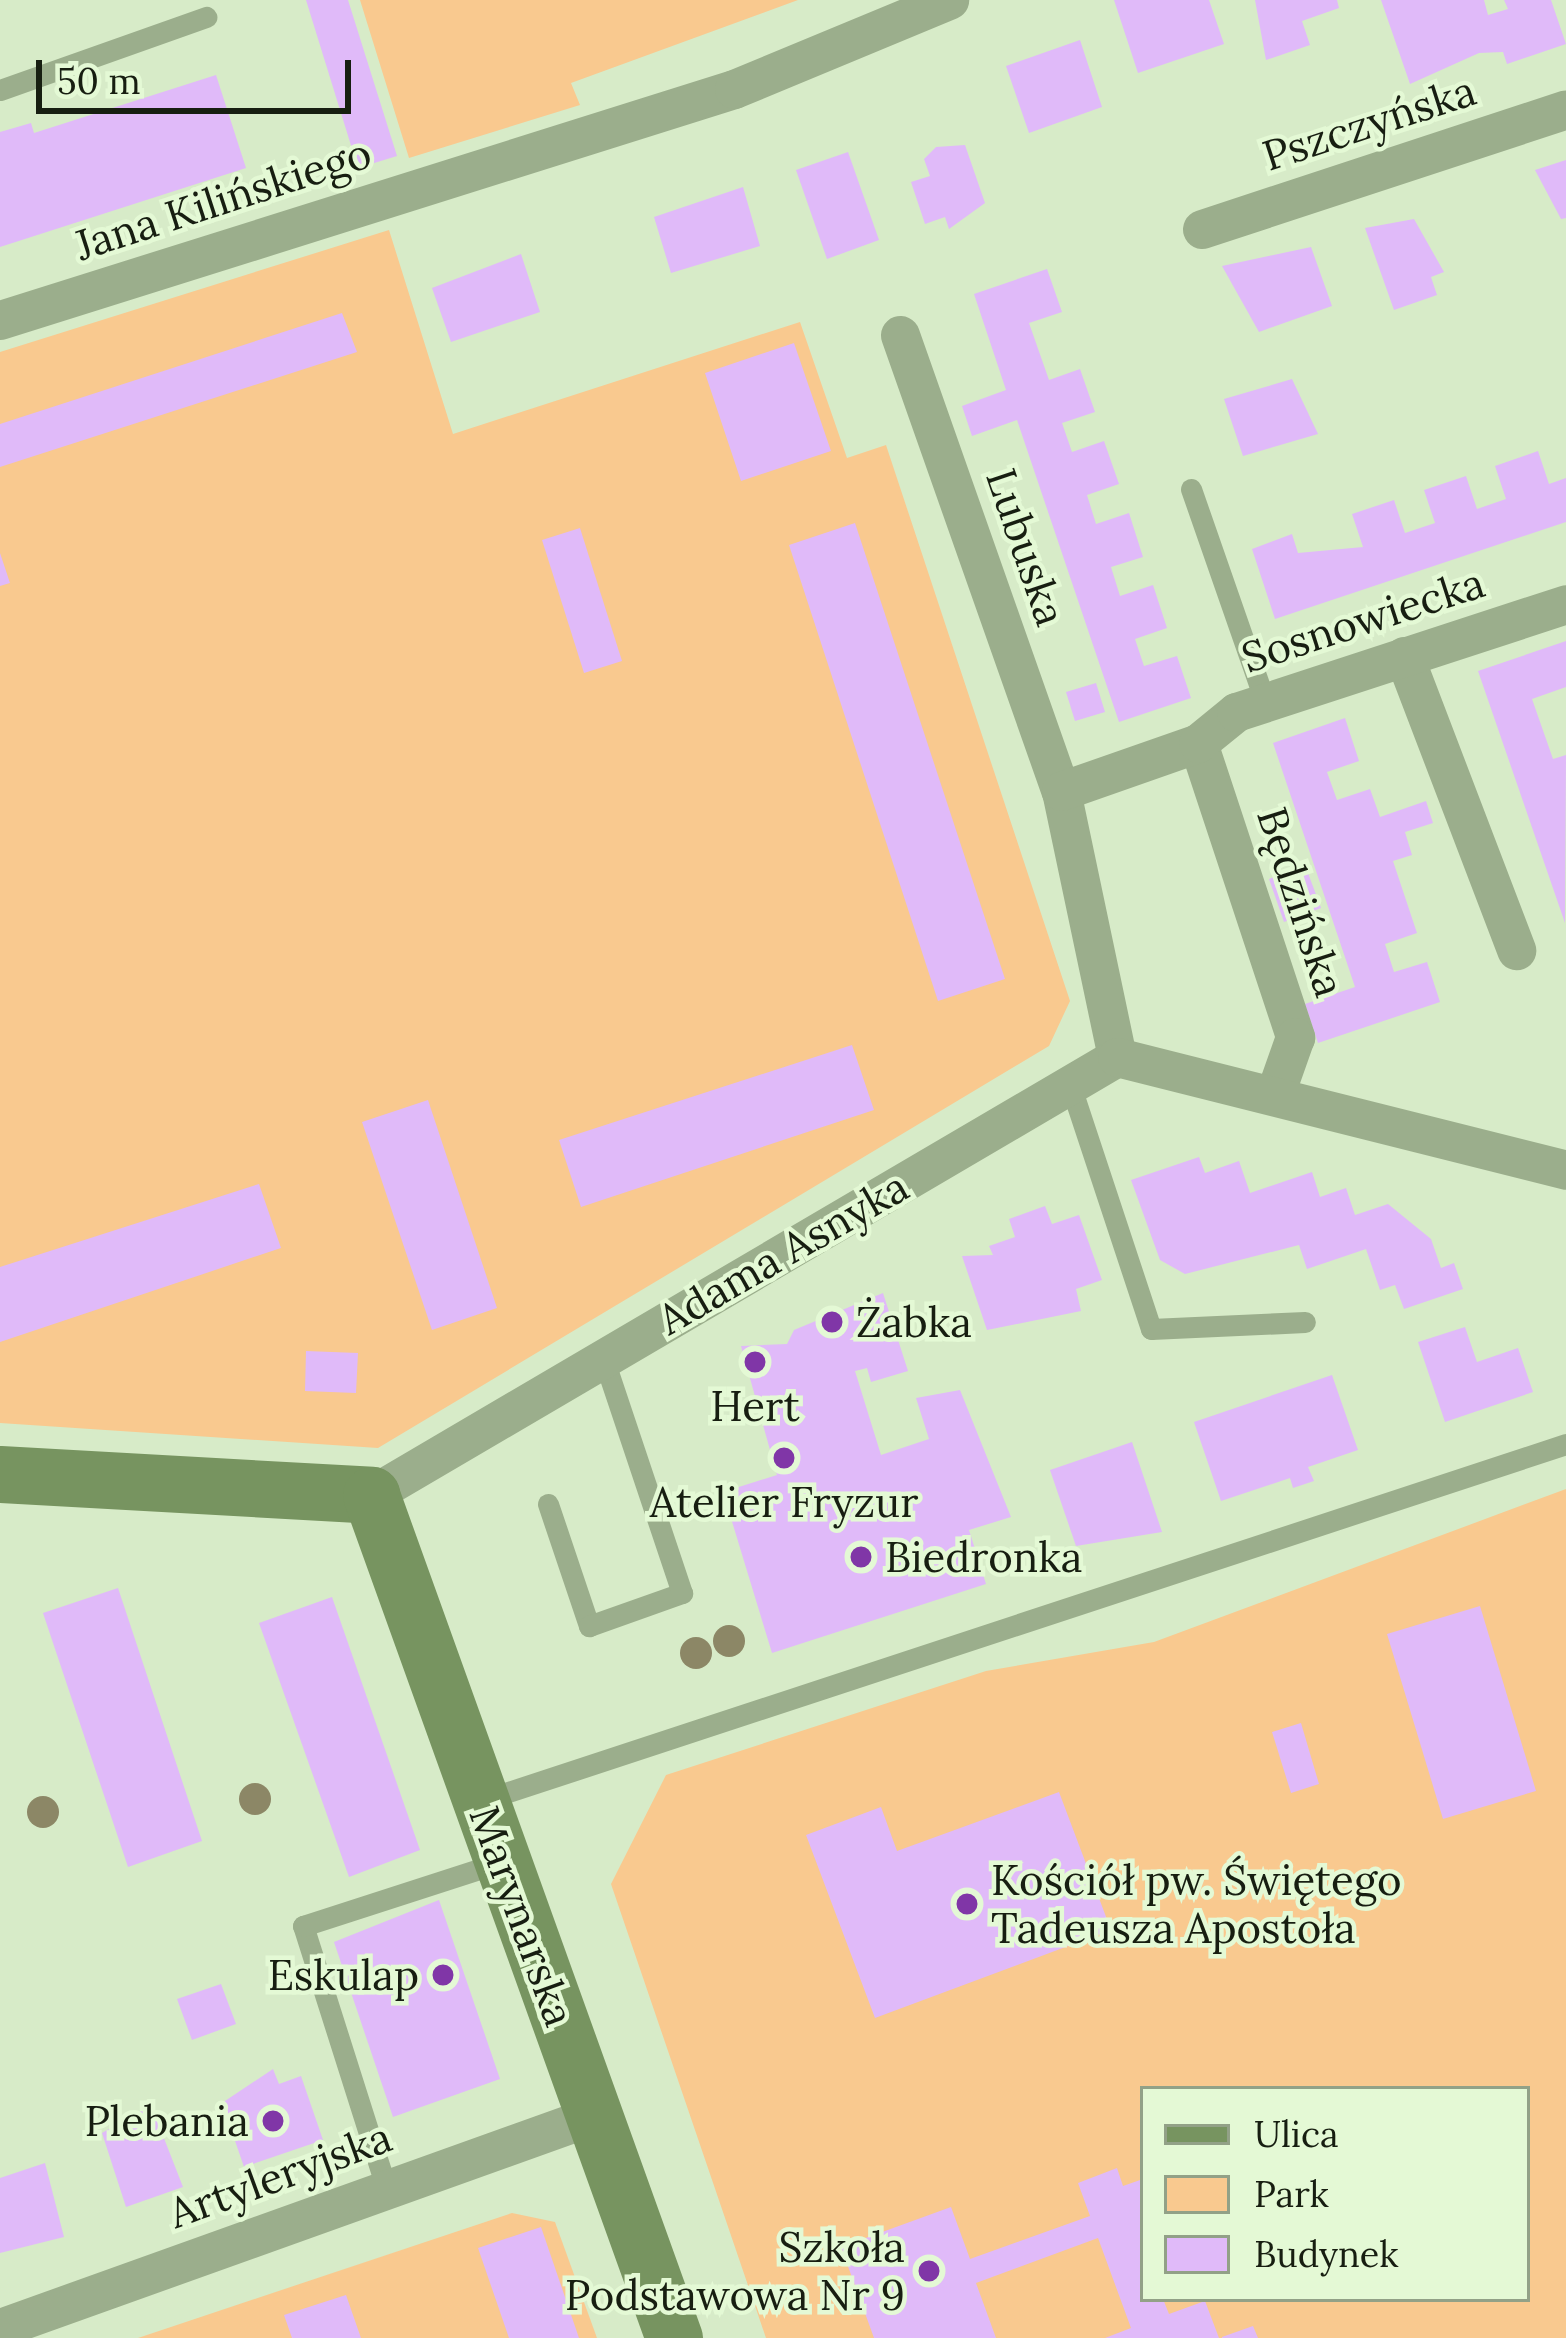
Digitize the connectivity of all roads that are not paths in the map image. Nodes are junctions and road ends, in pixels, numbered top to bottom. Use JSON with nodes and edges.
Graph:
{"nodes":[{"id":1,"x":949,"y":0,"type":"edge"},
{"id":2,"x":206,"y":17,"type":"dead end"},
{"id":3,"x":0,"y":90,"type":"edge"},
{"id":4,"x":1566,"y":109,"type":"edge"},
{"id":5,"x":1202,"y":229,"type":"dead end"},
{"id":6,"x":0,"y":320,"type":"edge"},
{"id":7,"x":900,"y":335,"type":"dead end"},
{"id":8,"x":1191,"y":489,"type":"dead end"},
{"id":9,"x":1566,"y":604,"type":"edge"},
{"id":10,"x":1404,"y":656,"type":"junction"},
{"id":11,"x":1264,"y":702,"type":"junction"},
{"id":12,"x":1198,"y":743,"type":"junction"},
{"id":13,"x":1061,"y":791,"type":"junction"},
{"id":14,"x":1516,"y":950,"type":"dead end"},
{"id":15,"x":1117,"y":1057,"type":"junction"},
{"id":16,"x":1070,"y":1084,"type":"junction"},
{"id":17,"x":1276,"y":1091,"type":"junction"},
{"id":18,"x":1566,"y":1170,"type":"edge"},
{"id":19,"x":1305,"y":1322,"type":"dead end"},
{"id":20,"x":603,"y":1357,"type":"junction"},
{"id":21,"x":1566,"y":1444,"type":"edge"},
{"id":22,"x":0,"y":1474,"type":"edge"},
{"id":23,"x":371,"y":1495,"type":"junction"},
{"id":24,"x":548,"y":1504,"type":"dead end"},
{"id":25,"x":480,"y":1801,"type":"junction"},
{"id":26,"x":502,"y":1862,"type":"junction"},
{"id":27,"x":595,"y":2115,"type":"junction"},
{"id":28,"x":386,"y":2187,"type":"junction"},
{"id":29,"x":0,"y":2328,"type":"edge"},
{"id":30,"x":674,"y":2338,"type":"edge"}],
"edges":[{"from":1,"to":6,"type":"street","name":"Jana Kilińskiego"},
{"from":2,"to":3,"type":"lane"},
{"from":4,"to":5,"type":"street","name":"Pszczyńska"},
{"from":7,"to":13,"type":"street","name":"Lubuska"},
{"from":8,"to":11,"type":"lane"},
{"from":9,"to":10,"type":"street","name":"Sosnowiecka"},
{"from":10,"to":11,"type":"street","name":"Sosnowiecka"},
{"from":10,"to":14,"type":"street"},
{"from":11,"to":12,"type":"street","name":"Sosnowiecka"},
{"from":12,"to":13,"type":"street"},
{"from":12,"to":17,"type":"street","name":"Będzińska"},
{"from":13,"to":15,"type":"street","name":"Lubuska"},
{"from":15,"to":16,"type":"street","name":"Adama Asnyka"},
{"from":15,"to":17,"type":"street"},
{"from":16,"to":19,"type":"lane"},
{"from":16,"to":20,"type":"street","name":"Adama Asnyka"},
{"from":17,"to":18,"type":"street"},
{"from":20,"to":23,"type":"street","name":"Adama Asnyka"},
{"from":20,"to":24,"type":"lane"},
{"from":21,"to":25,"type":"lane"},
{"from":22,"to":23,"type":"street"},
{"from":23,"to":25,"type":"street","name":"Marynarska"},
{"from":25,"to":26,"type":"street","name":"Marynarska"},
{"from":26,"to":27,"type":"street","name":"Marynarska"},
{"from":26,"to":28,"type":"lane"},
{"from":27,"to":28,"type":"street","name":"Artyleryjska"},
{"from":27,"to":30,"type":"street","name":"Marynarska"},
{"from":28,"to":29,"type":"street","name":"Artyleryjska"}]}
